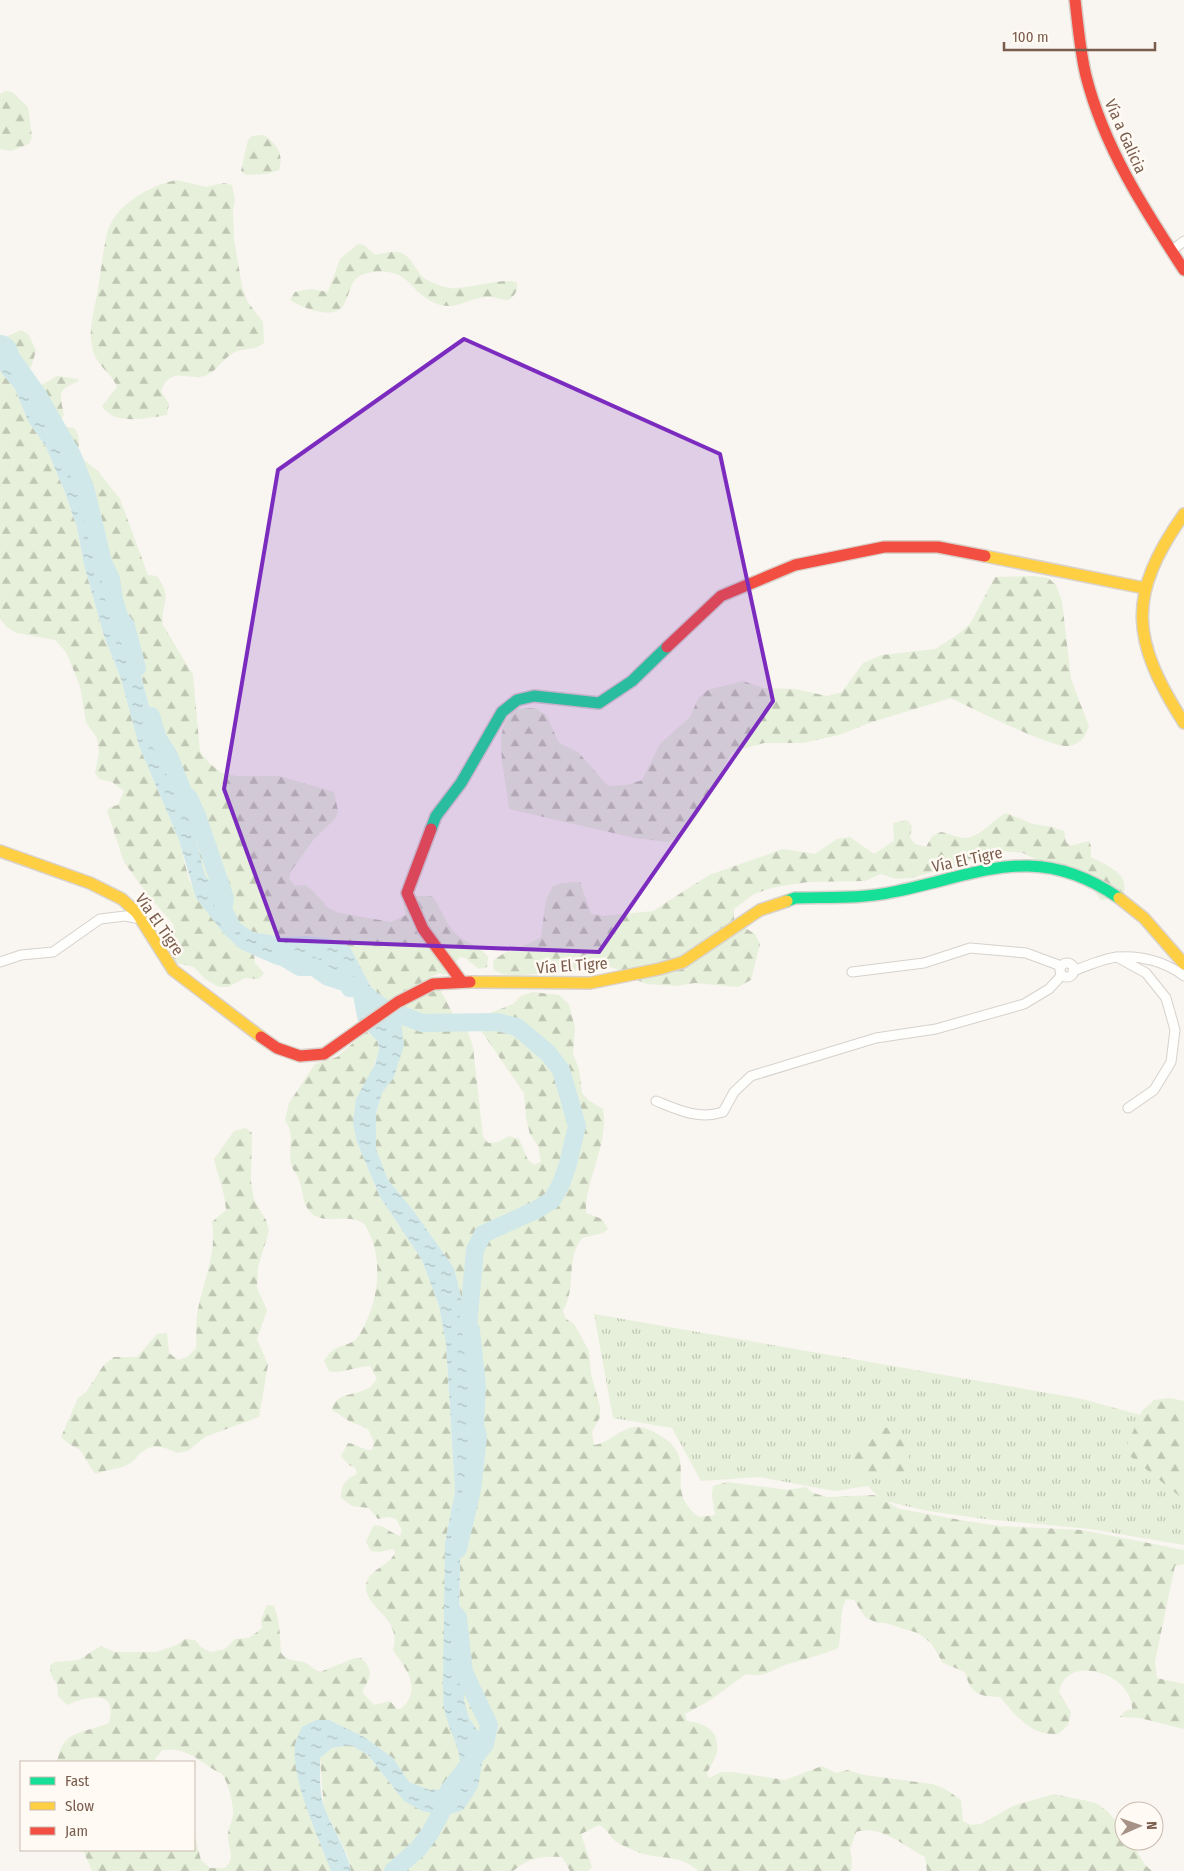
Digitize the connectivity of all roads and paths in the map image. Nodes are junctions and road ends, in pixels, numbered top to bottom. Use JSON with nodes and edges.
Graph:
{"nodes":[{"id":1,"x":1075,"y":0,"type":"edge"},
{"id":2,"x":1184,"y":241,"type":"edge"},
{"id":3,"x":1171,"y":251,"type":"junction"},
{"id":4,"x":1184,"y":270,"type":"edge"},
{"id":5,"x":1184,"y":514,"type":"edge"},
{"id":6,"x":1144,"y":588,"type":"junction"},
{"id":7,"x":1184,"y":722,"type":"edge"},
{"id":8,"x":0,"y":851,"type":"edge"},
{"id":9,"x":141,"y":919,"type":"junction"},
{"id":10,"x":1117,"y":957,"type":"junction"},
{"id":11,"x":0,"y":962,"type":"edge"},
{"id":12,"x":1184,"y":964,"type":"edge"},
{"id":13,"x":1062,"y":971,"type":"junction"},
{"id":14,"x":852,"y":972,"type":"dead end"},
{"id":15,"x":1184,"y":976,"type":"edge"},
{"id":16,"x":462,"y":982,"type":"junction"},
{"id":17,"x":656,"y":1101,"type":"dead end"},
{"id":18,"x":1128,"y":1108,"type":"dead end"}],
"edges":[{"from":1,"to":3,"type":"street","name":"Vía a Galicia"},
{"from":2,"to":3,"type":"street"},
{"from":3,"to":4,"type":"street","name":"Vía a Galicia"},
{"from":5,"to":6,"type":"street"},
{"from":6,"to":7,"type":"street"},
{"from":6,"to":16,"type":"street"},
{"from":8,"to":9,"type":"street","name":"Vía El Tigre"},
{"from":9,"to":11,"type":"street"},
{"from":9,"to":16,"type":"street","name":"Vía El Tigre"},
{"from":10,"to":13,"type":"street"},
{"from":10,"to":15,"type":"street"},
{"from":10,"to":18,"type":"street"},
{"from":12,"to":16,"type":"street","name":"Vía El Tigre"},
{"from":13,"to":14,"type":"street"},
{"from":13,"to":17,"type":"street"}]}
